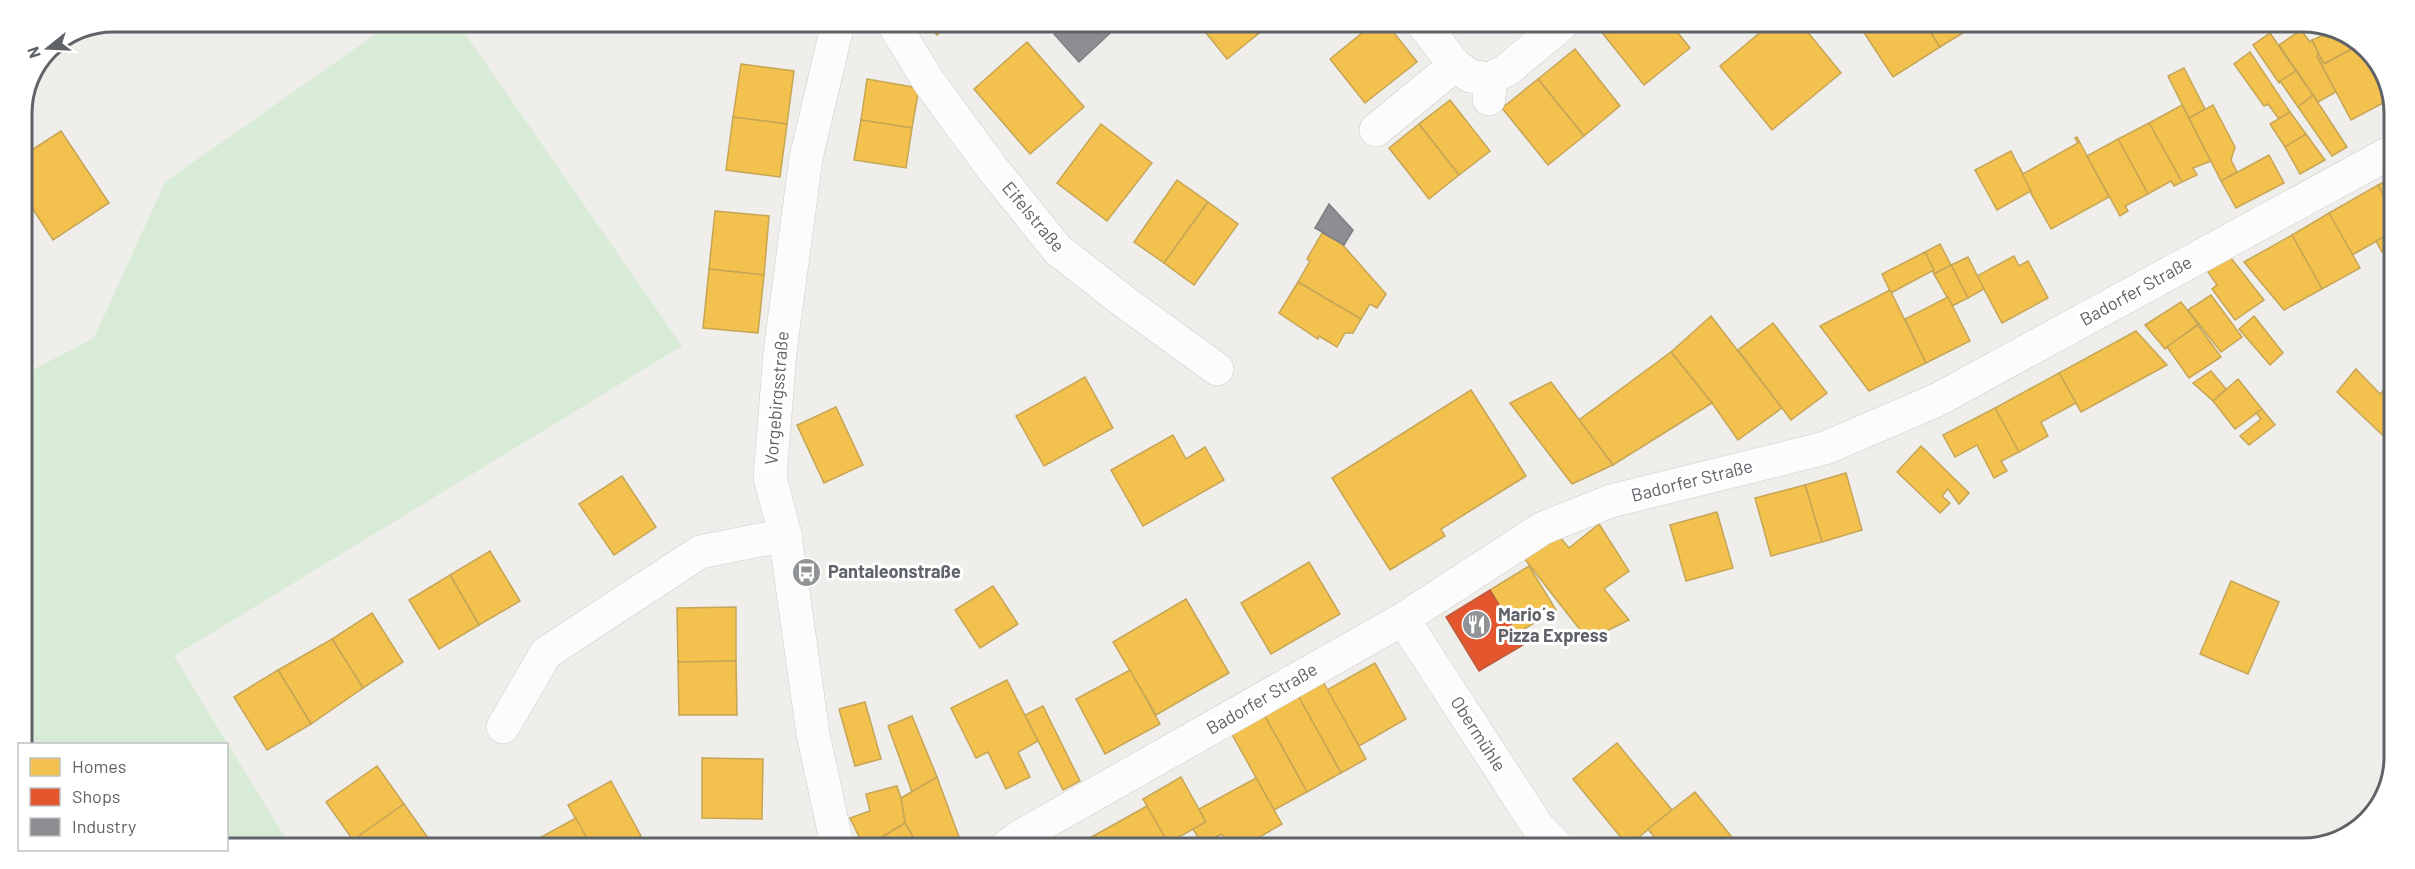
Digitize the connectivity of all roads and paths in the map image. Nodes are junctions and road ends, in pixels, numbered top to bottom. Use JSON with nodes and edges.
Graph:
{"nodes":[{"id":1,"x":836,"y":32,"type":"edge"},
{"id":2,"x":898,"y":32,"type":"edge"},
{"id":3,"x":1429,"y":32,"type":"edge"},
{"id":4,"x":1552,"y":32,"type":"edge"},
{"id":5,"x":1455,"y":65,"type":"junction"},
{"id":6,"x":1376,"y":130,"type":"dead end"},
{"id":7,"x":2383,"y":157,"type":"edge"},
{"id":8,"x":1217,"y":369,"type":"dead end"},
{"id":9,"x":785,"y":535,"type":"junction"},
{"id":10,"x":1403,"y":619,"type":"junction"},
{"id":11,"x":503,"y":727,"type":"dead end"},
{"id":12,"x":835,"y":838,"type":"edge"},
{"id":13,"x":1018,"y":838,"type":"edge"},
{"id":14,"x":1549,"y":838,"type":"edge"}],
"edges":[{"from":1,"to":9,"type":"street","name":"Vorgebirgsstraße"},
{"from":2,"to":8,"type":"street","name":"Eifelstraße"},
{"from":3,"to":5,"type":"street"},
{"from":4,"to":5,"type":"street"},
{"from":5,"to":6,"type":"street"},
{"from":7,"to":10,"type":"street","name":"Badorfer Straße"},
{"from":9,"to":11,"type":"street"},
{"from":9,"to":12,"type":"street","name":"Vorgebirgsstraße"},
{"from":10,"to":13,"type":"street","name":"Badorfer Straße"},
{"from":10,"to":14,"type":"street","name":"Obermühle"}]}
